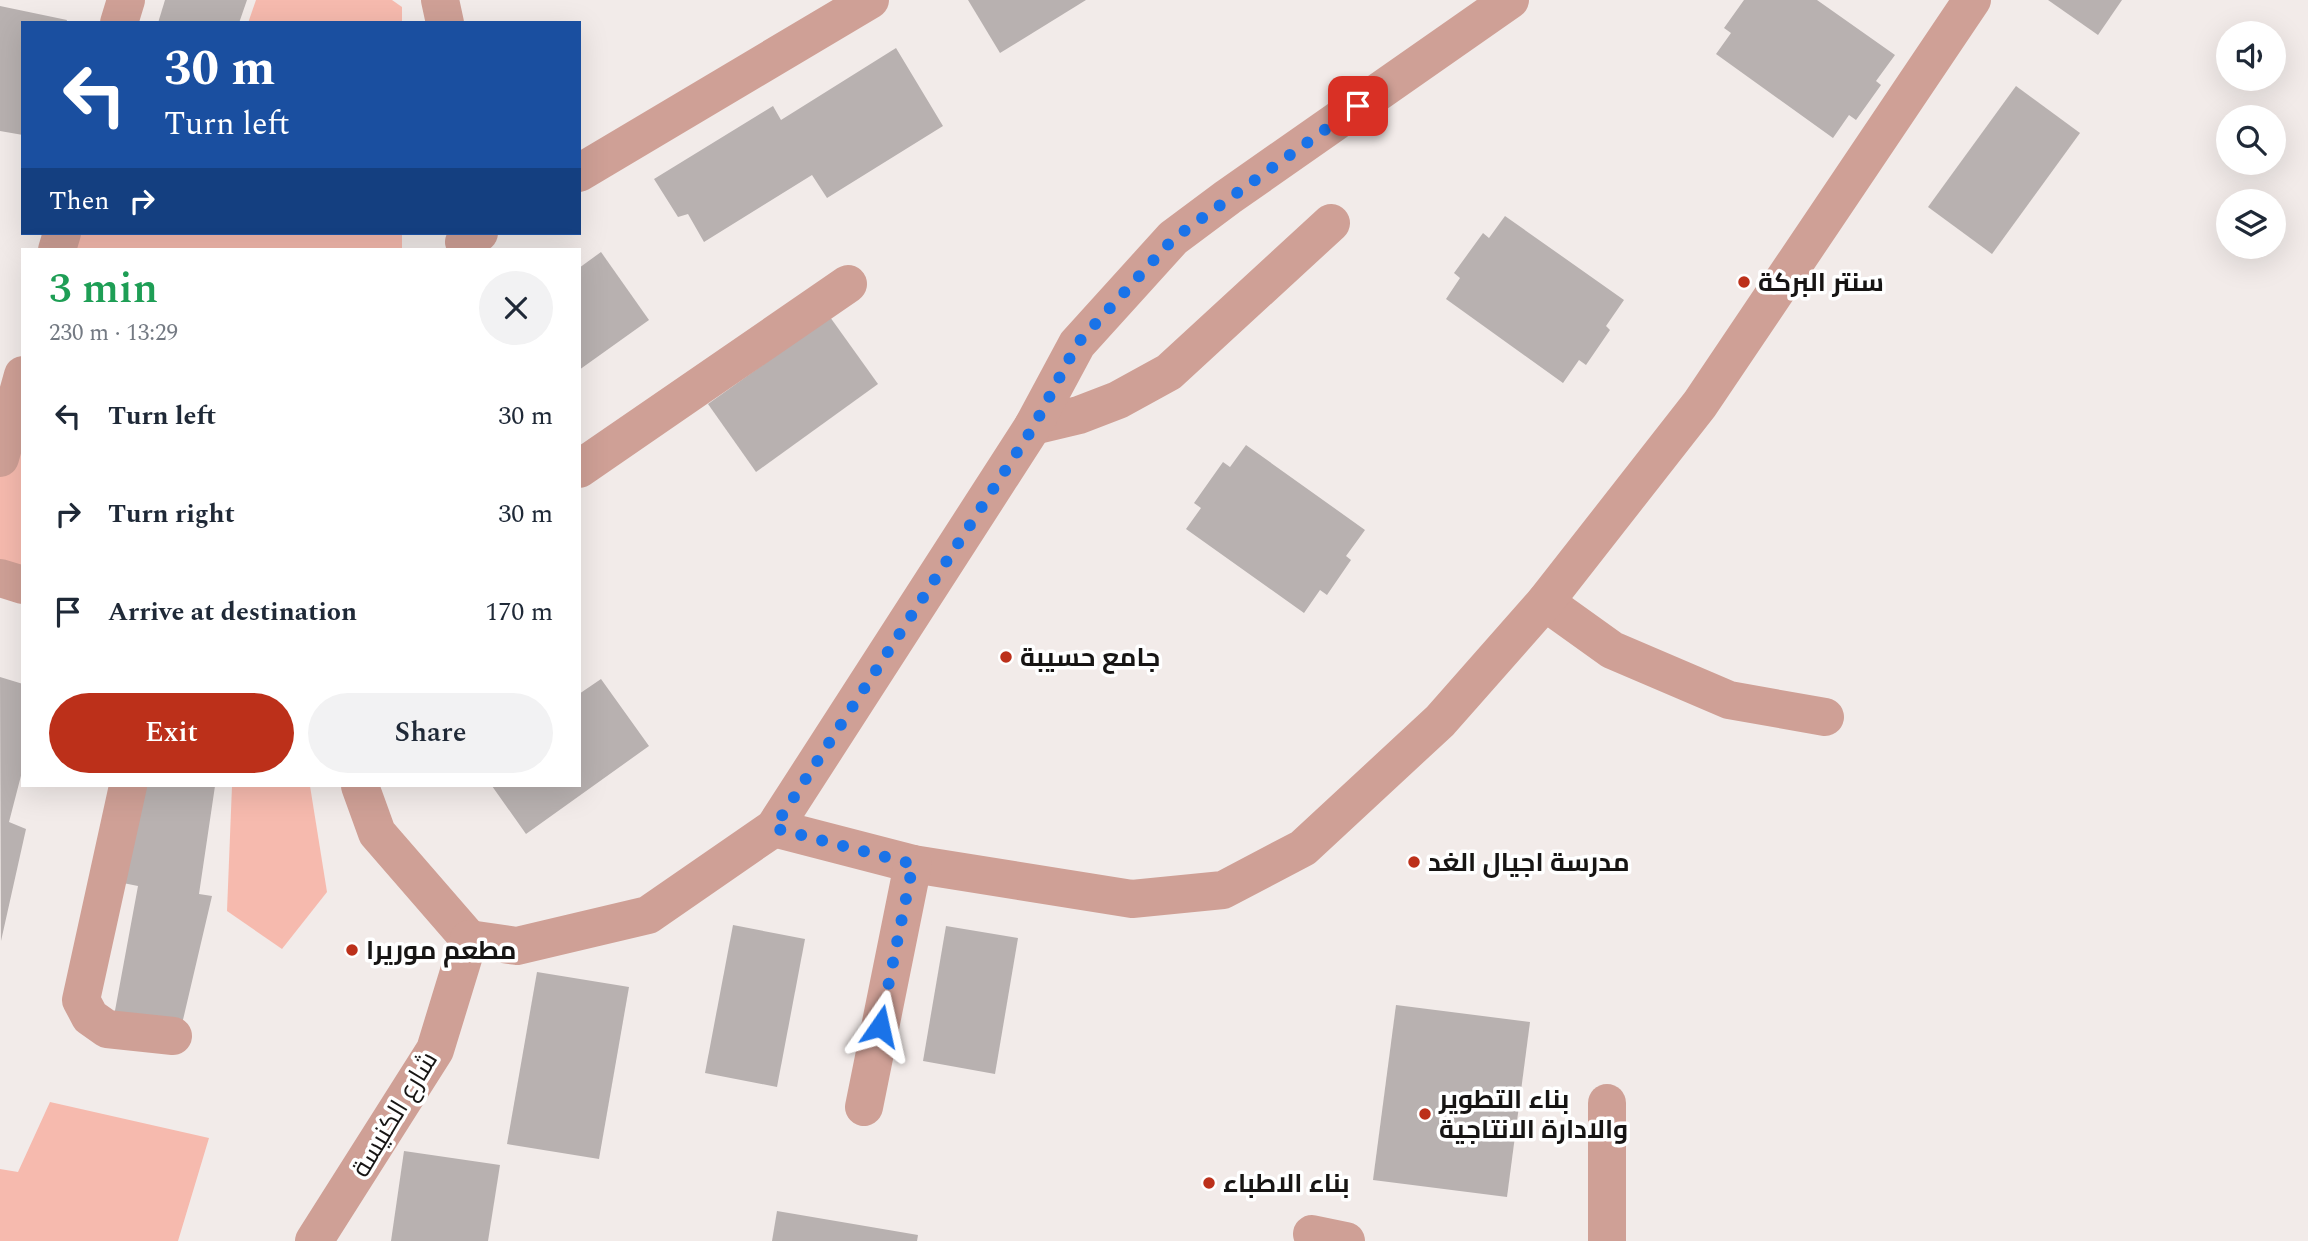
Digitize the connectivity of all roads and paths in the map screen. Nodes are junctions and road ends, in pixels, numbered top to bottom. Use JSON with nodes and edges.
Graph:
{"nodes":[{"id":1,"x":126,"y":0,"type":"edge"},
{"id":2,"x":440,"y":0,"type":"edge"},
{"id":3,"x":870,"y":0,"type":"edge"},
{"id":4,"x":1510,"y":0,"type":"edge"},
{"id":5,"x":1972,"y":0,"type":"edge"},
{"id":6,"x":120,"y":21,"type":"edge"},
{"id":7,"x":445,"y":21,"type":"edge"},
{"id":8,"x":581,"y":172,"type":"edge"},
{"id":9,"x":1331,"y":223,"type":"dead end"},
{"id":10,"x":848,"y":284,"type":"dead end"},
{"id":11,"x":21,"y":382,"type":"edge"},
{"id":12,"x":1034,"y":426,"type":"junction"},
{"id":13,"x":0,"y":458,"type":"edge"},
{"id":14,"x":581,"y":468,"type":"edge"},
{"id":15,"x":0,"y":578,"type":"edge"},
{"id":16,"x":21,"y":584,"type":"edge"},
{"id":17,"x":1545,"y":602,"type":"junction"},
{"id":18,"x":1825,"y":717,"type":"dead end"},
{"id":19,"x":128,"y":787,"type":"edge"},
{"id":20,"x":360,"y":787,"type":"edge"},
{"id":21,"x":774,"y":828,"type":"junction"},
{"id":22,"x":913,"y":864,"type":"junction"},
{"id":23,"x":469,"y":939,"type":"junction"},
{"id":24,"x":173,"y":1036,"type":"dead end"},
{"id":25,"x":1607,"y":1103,"type":"dead end"},
{"id":26,"x":864,"y":1107,"type":"dead end"},
{"id":27,"x":314,"y":1241,"type":"edge"},
{"id":28,"x":1607,"y":1241,"type":"edge"}],
"edges":[{"from":1,"to":6,"type":"street"},
{"from":2,"to":7,"type":"street"},
{"from":3,"to":8,"type":"street"},
{"from":4,"to":12,"type":"street"},
{"from":5,"to":17,"type":"street"},
{"from":9,"to":12,"type":"street"},
{"from":10,"to":14,"type":"street"},
{"from":11,"to":13,"type":"street"},
{"from":12,"to":21,"type":"street"},
{"from":15,"to":16,"type":"street"},
{"from":17,"to":18,"type":"street"},
{"from":17,"to":22,"type":"street"},
{"from":19,"to":24,"type":"street"},
{"from":20,"to":23,"type":"street"},
{"from":21,"to":22,"type":"street"},
{"from":21,"to":23,"type":"street"},
{"from":22,"to":26,"type":"street"},
{"from":23,"to":27,"type":"street","name":"شارع الكنيسة"},
{"from":25,"to":28,"type":"street"}]}
